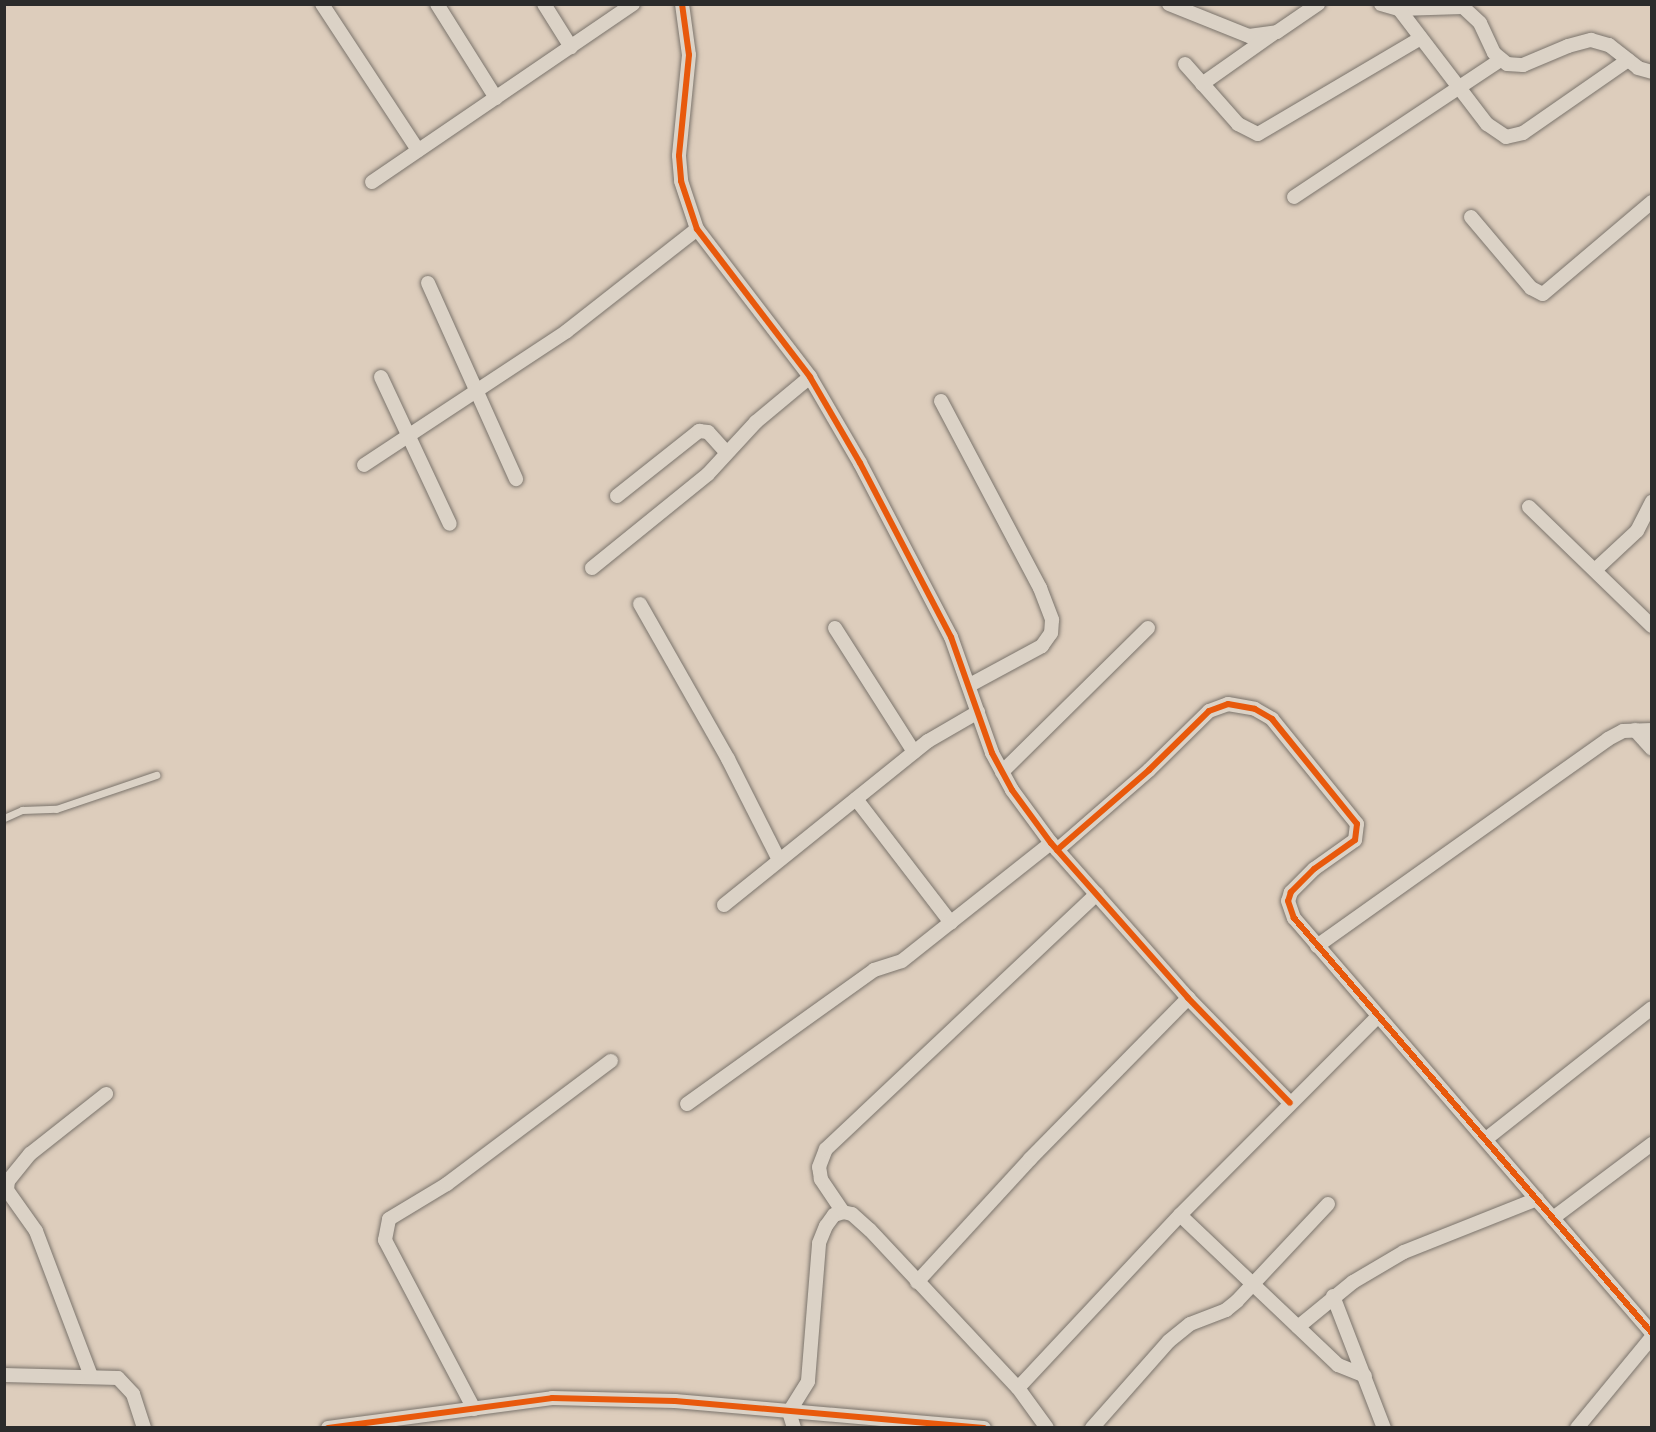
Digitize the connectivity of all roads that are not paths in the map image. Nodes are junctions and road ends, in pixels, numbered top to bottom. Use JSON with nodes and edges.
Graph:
{"nodes":[{"id":1,"x":322,"y":4,"type":"edge"},
{"id":2,"x":436,"y":4,"type":"edge"},
{"id":3,"x":544,"y":4,"type":"edge"},
{"id":4,"x":633,"y":4,"type":"edge"},
{"id":5,"x":682,"y":4,"type":"edge"},
{"id":6,"x":1169,"y":4,"type":"edge"},
{"id":7,"x":1318,"y":4,"type":"edge"},
{"id":8,"x":1381,"y":4,"type":"edge"},
{"id":9,"x":1399,"y":9,"type":"junction"},
{"id":10,"x":1277,"y":32,"type":"junction"},
{"id":11,"x":1421,"y":38,"type":"junction"},
{"id":12,"x":571,"y":47,"type":"junction"},
{"id":13,"x":1500,"y":60,"type":"junction"},
{"id":14,"x":1628,"y":60,"type":"junction"},
{"id":15,"x":1185,"y":64,"type":"dead end"},
{"id":16,"x":1652,"y":72,"type":"edge"},
{"id":17,"x":1202,"y":84,"type":"junction"},
{"id":18,"x":1457,"y":86,"type":"junction"},
{"id":19,"x":496,"y":98,"type":"junction"},
{"id":20,"x":418,"y":150,"type":"junction"},
{"id":21,"x":372,"y":182,"type":"dead end"},
{"id":22,"x":1294,"y":197,"type":"dead end"},
{"id":23,"x":1652,"y":202,"type":"edge"},
{"id":24,"x":1472,"y":217,"type":"dead end"},
{"id":25,"x":697,"y":229,"type":"junction"},
{"id":26,"x":428,"y":283,"type":"dead end"},
{"id":27,"x":381,"y":377,"type":"dead end"},
{"id":28,"x":810,"y":377,"type":"junction"},
{"id":29,"x":477,"y":392,"type":"junction"},
{"id":30,"x":940,"y":401,"type":"dead end"},
{"id":31,"x":408,"y":436,"type":"junction"},
{"id":32,"x":727,"y":453,"type":"junction"},
{"id":33,"x":364,"y":465,"type":"dead end"},
{"id":34,"x":516,"y":479,"type":"dead end"},
{"id":35,"x":617,"y":496,"type":"dead end"},
{"id":36,"x":1652,"y":502,"type":"edge"},
{"id":37,"x":1529,"y":507,"type":"dead end"},
{"id":38,"x":450,"y":524,"type":"dead end"},
{"id":39,"x":592,"y":568,"type":"dead end"},
{"id":40,"x":1595,"y":570,"type":"junction"},
{"id":41,"x":640,"y":604,"type":"dead end"},
{"id":42,"x":1652,"y":626,"type":"edge"},
{"id":43,"x":835,"y":628,"type":"dead end"},
{"id":44,"x":1148,"y":628,"type":"dead end"},
{"id":45,"x":970,"y":685,"type":"junction"},
{"id":46,"x":978,"y":712,"type":"junction"},
{"id":47,"x":1652,"y":729,"type":"edge"},
{"id":48,"x":1635,"y":730,"type":"junction"},
{"id":49,"x":1652,"y":749,"type":"edge"},
{"id":50,"x":914,"y":752,"type":"junction"},
{"id":51,"x":1002,"y":772,"type":"junction"},
{"id":52,"x":156,"y":775,"type":"dead end"},
{"id":53,"x":856,"y":799,"type":"junction"},
{"id":54,"x":4,"y":818,"type":"edge"},
{"id":55,"x":1054,"y":847,"type":"junction"},
{"id":56,"x":779,"y":860,"type":"junction"},
{"id":57,"x":1097,"y":894,"type":"junction"},
{"id":58,"x":724,"y":904,"type":"dead end"},
{"id":59,"x":951,"y":922,"type":"junction"},
{"id":60,"x":1317,"y":946,"type":"junction"},
{"id":61,"x":1188,"y":998,"type":"junction"},
{"id":62,"x":1652,"y":1008,"type":"edge"},
{"id":63,"x":1377,"y":1017,"type":"junction"},
{"id":64,"x":611,"y":1061,"type":"dead end"},
{"id":65,"x":106,"y":1094,"type":"dead end"},
{"id":66,"x":1290,"y":1103,"type":"junction"},
{"id":67,"x":687,"y":1104,"type":"dead end"},
{"id":68,"x":1486,"y":1139,"type":"junction"},
{"id":69,"x":1652,"y":1144,"type":"edge"},
{"id":70,"x":1537,"y":1199,"type":"junction"},
{"id":71,"x":1328,"y":1204,"type":"dead end"},
{"id":72,"x":843,"y":1212,"type":"junction"},
{"id":73,"x":1180,"y":1215,"type":"junction"},
{"id":74,"x":1552,"y":1218,"type":"junction"},
{"id":75,"x":918,"y":1282,"type":"junction"},
{"id":76,"x":1253,"y":1284,"type":"junction"},
{"id":77,"x":1334,"y":1296,"type":"junction"},
{"id":78,"x":1298,"y":1327,"type":"junction"},
{"id":79,"x":1652,"y":1335,"type":"edge"},
{"id":80,"x":4,"y":1375,"type":"edge"},
{"id":81,"x":91,"y":1376,"type":"junction"},
{"id":82,"x":1365,"y":1376,"type":"junction"},
{"id":83,"x":1018,"y":1388,"type":"junction"},
{"id":84,"x":474,"y":1409,"type":"junction"},
{"id":85,"x":789,"y":1412,"type":"junction"},
{"id":86,"x":897,"y":1424,"type":"edge"},
{"id":87,"x":357,"y":1426,"type":"edge"},
{"id":88,"x":144,"y":1428,"type":"edge"},
{"id":89,"x":327,"y":1428,"type":"edge"},
{"id":90,"x":794,"y":1428,"type":"edge"},
{"id":91,"x":984,"y":1428,"type":"edge"},
{"id":92,"x":1047,"y":1428,"type":"edge"},
{"id":93,"x":1092,"y":1428,"type":"edge"},
{"id":94,"x":1384,"y":1428,"type":"edge"},
{"id":95,"x":1577,"y":1428,"type":"edge"}],
"edges":[{"from":1,"to":20,"type":"street"},
{"from":2,"to":19,"type":"street"},
{"from":3,"to":12,"type":"street"},
{"from":4,"to":12,"type":"street"},
{"from":5,"to":25,"type":"street"},
{"from":6,"to":10,"type":"street"},
{"from":7,"to":10,"type":"street"},
{"from":8,"to":9,"type":"street"},
{"from":9,"to":11,"type":"street"},
{"from":9,"to":13,"type":"street"},
{"from":10,"to":17,"type":"street"},
{"from":11,"to":17,"type":"street"},
{"from":11,"to":18,"type":"street"},
{"from":12,"to":19,"type":"street"},
{"from":13,"to":14,"type":"street"},
{"from":13,"to":18,"type":"street"},
{"from":14,"to":16,"type":"street"},
{"from":14,"to":18,"type":"street"},
{"from":15,"to":17,"type":"street"},
{"from":18,"to":22,"type":"street"},
{"from":19,"to":20,"type":"street"},
{"from":20,"to":21,"type":"street"},
{"from":23,"to":24,"type":"street"},
{"from":25,"to":28,"type":"street"},
{"from":25,"to":29,"type":"street"},
{"from":26,"to":29,"type":"street"},
{"from":27,"to":31,"type":"street"},
{"from":28,"to":32,"type":"street"},
{"from":28,"to":45,"type":"street"},
{"from":29,"to":31,"type":"street"},
{"from":29,"to":34,"type":"street"},
{"from":30,"to":45,"type":"street"},
{"from":31,"to":33,"type":"street"},
{"from":31,"to":38,"type":"street"},
{"from":32,"to":35,"type":"street"},
{"from":32,"to":39,"type":"street"},
{"from":36,"to":40,"type":"street"},
{"from":37,"to":40,"type":"street"},
{"from":40,"to":42,"type":"street"},
{"from":41,"to":56,"type":"street"},
{"from":43,"to":50,"type":"street"},
{"from":44,"to":51,"type":"street"},
{"from":45,"to":46,"type":"street"},
{"from":46,"to":50,"type":"street"},
{"from":46,"to":51,"type":"street"},
{"from":47,"to":48,"type":"street"},
{"from":48,"to":49,"type":"street"},
{"from":48,"to":60,"type":"street"},
{"from":50,"to":53,"type":"street"},
{"from":51,"to":55,"type":"street"},
{"from":52,"to":54,"type":"lane"},
{"from":53,"to":56,"type":"street"},
{"from":53,"to":59,"type":"street"},
{"from":55,"to":57,"type":"street"},
{"from":55,"to":59,"type":"street"},
{"from":55,"to":60,"type":"street"},
{"from":56,"to":58,"type":"street"},
{"from":57,"to":61,"type":"street"},
{"from":57,"to":72,"type":"street"},
{"from":59,"to":67,"type":"street"},
{"from":60,"to":63,"type":"street"},
{"from":61,"to":66,"type":"street"},
{"from":61,"to":75,"type":"street"},
{"from":62,"to":68,"type":"street"},
{"from":63,"to":66,"type":"street"},
{"from":63,"to":68,"type":"street"},
{"from":64,"to":84,"type":"street"},
{"from":65,"to":81,"type":"street"},
{"from":66,"to":73,"type":"street"},
{"from":68,"to":70,"type":"street"},
{"from":69,"to":74,"type":"street"},
{"from":70,"to":74,"type":"street"},
{"from":70,"to":77,"type":"street"},
{"from":71,"to":76,"type":"street"},
{"from":72,"to":75,"type":"street"},
{"from":72,"to":85,"type":"street"},
{"from":73,"to":76,"type":"street"},
{"from":73,"to":83,"type":"street"},
{"from":74,"to":79,"type":"street"},
{"from":75,"to":83,"type":"street"},
{"from":76,"to":78,"type":"street"},
{"from":76,"to":93,"type":"street"},
{"from":77,"to":78,"type":"street"},
{"from":77,"to":82,"type":"street"},
{"from":78,"to":82,"type":"street"},
{"from":79,"to":95,"type":"street"},
{"from":80,"to":81,"type":"street"},
{"from":81,"to":88,"type":"street"},
{"from":82,"to":94,"type":"street"},
{"from":83,"to":92,"type":"street"},
{"from":84,"to":85,"type":"street"},
{"from":84,"to":87,"type":"street"},
{"from":85,"to":86,"type":"street"},
{"from":85,"to":90,"type":"street"},
{"from":86,"to":91,"type":"street"},
{"from":87,"to":89,"type":"street"}]}
